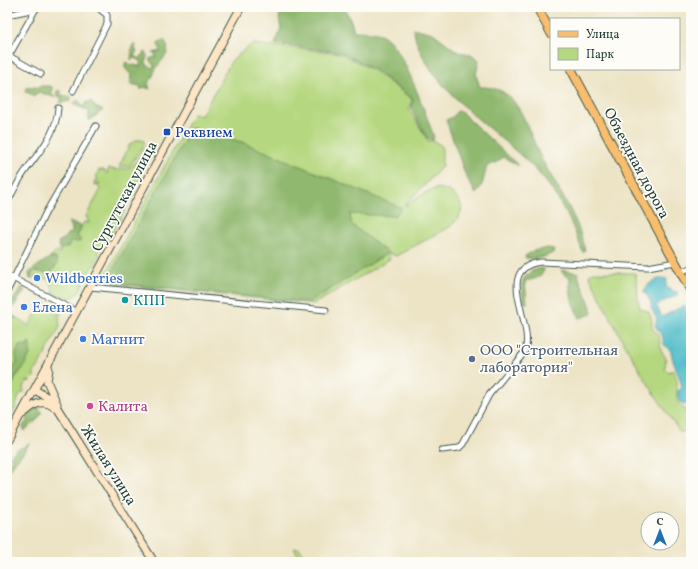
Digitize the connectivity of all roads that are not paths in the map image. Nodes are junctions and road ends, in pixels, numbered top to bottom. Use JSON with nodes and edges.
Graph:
{"nodes":[{"id":1,"x":97,"y":7,"type":"edge"},
{"id":2,"x":241,"y":7,"type":"edge"},
{"id":3,"x":537,"y":7,"type":"edge"},
{"id":4,"x":37,"y":8,"type":"edge"},
{"id":5,"x":7,"y":15,"type":"edge"},
{"id":6,"x":550,"y":30,"type":"edge"},
{"id":7,"x":8,"y":57,"type":"edge"},
{"id":8,"x":572,"y":70,"type":"edge"},
{"id":9,"x":41,"y":74,"type":"dead end"},
{"id":10,"x":73,"y":91,"type":"dead end"},
{"id":11,"x":58,"y":108,"type":"dead end"},
{"id":12,"x":96,"y":126,"type":"dead end"},
{"id":13,"x":7,"y":203,"type":"edge"},
{"id":14,"x":675,"y":262,"type":"junction"},
{"id":15,"x":691,"y":268,"type":"edge"},
{"id":16,"x":680,"y":272,"type":"junction"},
{"id":17,"x":7,"y":275,"type":"edge"},
{"id":18,"x":14,"y":279,"type":"junction"},
{"id":19,"x":91,"y":288,"type":"junction"},
{"id":20,"x":691,"y":291,"type":"edge"},
{"id":21,"x":7,"y":292,"type":"edge"},
{"id":22,"x":326,"y":310,"type":"dead end"},
{"id":23,"x":77,"y":312,"type":"junction"},
{"id":24,"x":52,"y":359,"type":"junction"},
{"id":25,"x":35,"y":390,"type":"junction"},
{"id":26,"x":60,"y":412,"type":"junction"},
{"id":27,"x":19,"y":417,"type":"junction"},
{"id":28,"x":7,"y":440,"type":"edge"},
{"id":29,"x":442,"y":450,"type":"dead end"},
{"id":30,"x":154,"y":562,"type":"edge"}],
"edges":[{"from":1,"to":10,"type":"street"},
{"from":2,"to":19,"type":"main road","name":"Сургутская улица"},
{"from":3,"to":6,"type":"main road"},
{"from":4,"to":5,"type":"street"},
{"from":4,"to":7,"type":"street"},
{"from":7,"to":9,"type":"street"},
{"from":8,"to":14,"type":"main road","name":"Объездная дорога"},
{"from":11,"to":13,"type":"street"},
{"from":12,"to":18,"type":"street"},
{"from":14,"to":16,"type":"main road","name":"Объездная дорога"},
{"from":14,"to":29,"type":"street"},
{"from":15,"to":16,"type":"street"},
{"from":16,"to":20,"type":"main road","name":"Объездная дорога"},
{"from":17,"to":18,"type":"street"},
{"from":18,"to":21,"type":"street"},
{"from":18,"to":23,"type":"street"},
{"from":19,"to":22,"type":"street"},
{"from":19,"to":23,"type":"main road","name":"Сургутская улица"},
{"from":23,"to":24,"type":"main road","name":"Сургутская улица"},
{"from":24,"to":25,"type":"main road","name":"Сургутская улица"},
{"from":24,"to":26,"type":"main road"},
{"from":25,"to":26,"type":"main road","name":"Жилая улица"},
{"from":25,"to":27,"type":"main road","name":"Сургутская улица"},
{"from":26,"to":27,"type":"main road"},
{"from":26,"to":30,"type":"main road","name":"Жилая улица"},
{"from":27,"to":28,"type":"main road","name":"Сургутская улица"}]}
